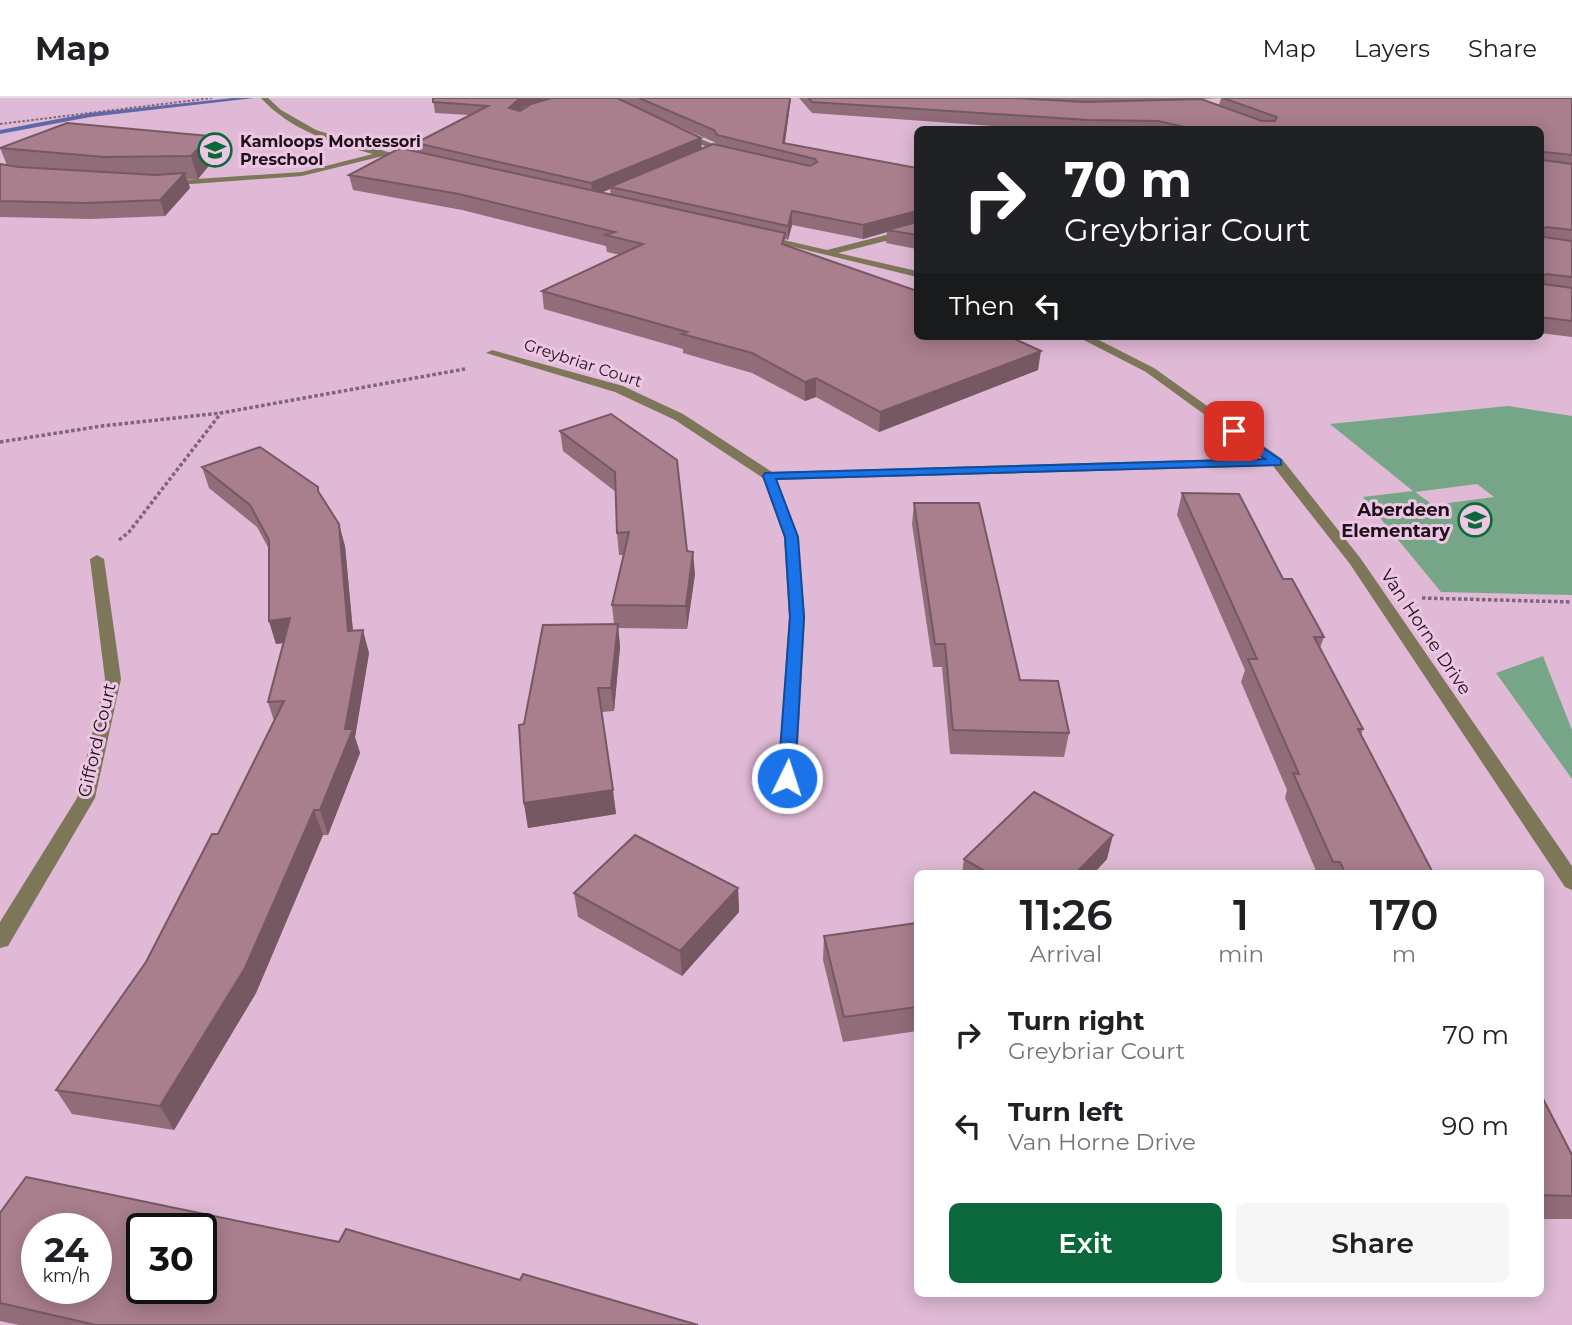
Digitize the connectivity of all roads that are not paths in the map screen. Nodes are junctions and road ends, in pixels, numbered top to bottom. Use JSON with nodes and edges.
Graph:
{"nodes":[{"id":1,"x":264,"y":98,"type":"edge"},
{"id":2,"x":676,"y":131,"type":"edge"},
{"id":3,"x":722,"y":151,"type":"edge"},
{"id":4,"x":384,"y":154,"type":"junction"},
{"id":5,"x":425,"y":163,"type":"edge"},
{"id":6,"x":161,"y":185,"type":"edge"},
{"id":7,"x":914,"y":231,"type":"edge"},
{"id":8,"x":745,"y":234,"type":"edge"},
{"id":9,"x":827,"y":253,"type":"junction"},
{"id":10,"x":914,"y":273,"type":"edge"},
{"id":11,"x":1090,"y":340,"type":"edge"},
{"id":12,"x":492,"y":354,"type":"road end"},
{"id":13,"x":1277,"y":462,"type":"junction"},
{"id":14,"x":769,"y":476,"type":"junction"},
{"id":15,"x":97,"y":559,"type":"road end"},
{"id":16,"x":787,"y":778,"type":"dead end"},
{"id":17,"x":1572,"y":882,"type":"edge"},
{"id":18,"x":0,"y":940,"type":"edge"}],
"edges":[{"from":1,"to":4,"type":"street"},
{"from":2,"to":3,"type":"street"},
{"from":4,"to":5,"type":"street"},
{"from":4,"to":6,"type":"street"},
{"from":7,"to":9,"type":"street"},
{"from":8,"to":9,"type":"street"},
{"from":9,"to":10,"type":"street"},
{"from":11,"to":13,"type":"street","name":"Van Horne Drive"},
{"from":12,"to":14,"type":"street","name":"Greybriar Court"},
{"from":13,"to":14,"type":"street"},
{"from":13,"to":17,"type":"street","name":"Van Horne Drive"},
{"from":14,"to":16,"type":"street"},
{"from":15,"to":18,"type":"street","name":"Gifford Court"}]}
